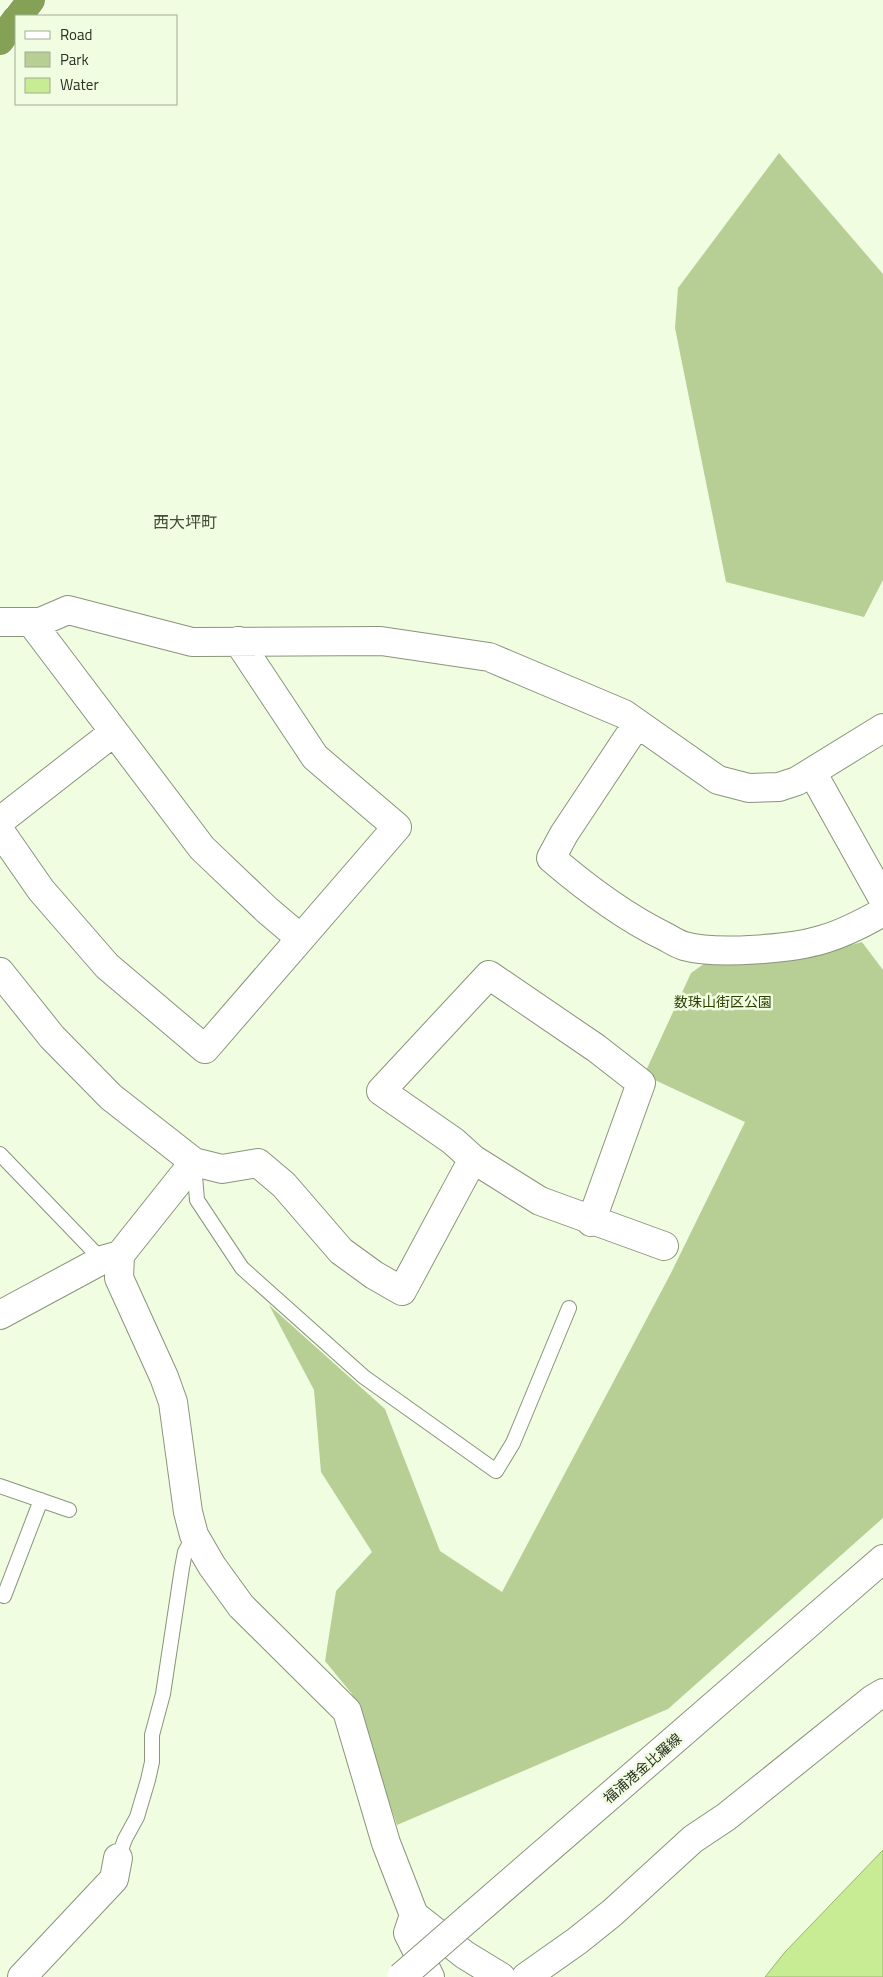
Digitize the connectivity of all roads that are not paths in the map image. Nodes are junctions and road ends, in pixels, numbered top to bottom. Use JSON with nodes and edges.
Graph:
{"nodes":[{"id":1,"x":31,"y":0,"type":"edge"},
{"id":2,"x":19,"y":15,"type":"edge"},
{"id":3,"x":15,"y":20,"type":"edge"},
{"id":4,"x":0,"y":41,"type":"edge"},
{"id":5,"x":0,"y":622,"type":"edge"},
{"id":6,"x":31,"y":622,"type":"junction"},
{"id":7,"x":238,"y":642,"type":"junction"},
{"id":8,"x":637,"y":724,"type":"junction"},
{"id":9,"x":883,"y":728,"type":"edge"},
{"id":10,"x":114,"y":732,"type":"junction"},
{"id":11,"x":812,"y":772,"type":"junction"},
{"id":12,"x":0,"y":821,"type":"edge"},
{"id":13,"x":0,"y":831,"type":"edge"},
{"id":14,"x":883,"y":899,"type":"edge"},
{"id":15,"x":883,"y":912,"type":"edge"},
{"id":16,"x":300,"y":938,"type":"junction"},
{"id":17,"x":0,"y":972,"type":"edge"},
{"id":18,"x":0,"y":1154,"type":"edge"},
{"id":19,"x":473,"y":1158,"type":"junction"},
{"id":20,"x":194,"y":1162,"type":"junction"},
{"id":21,"x":591,"y":1222,"type":"junction"},
{"id":22,"x":664,"y":1246,"type":"dead end"},
{"id":23,"x":111,"y":1258,"type":"junction"},
{"id":24,"x":569,"y":1308,"type":"dead end"},
{"id":25,"x":0,"y":1315,"type":"edge"},
{"id":26,"x":0,"y":1486,"type":"edge"},
{"id":27,"x":41,"y":1500,"type":"junction"},
{"id":28,"x":69,"y":1510,"type":"dead end"},
{"id":29,"x":194,"y":1534,"type":"junction"},
{"id":30,"x":883,"y":1559,"type":"edge"},
{"id":31,"x":4,"y":1596,"type":"dead end"},
{"id":32,"x":883,"y":1693,"type":"edge"},
{"id":33,"x":118,"y":1858,"type":"joint"},
{"id":34,"x":414,"y":1915,"type":"junction"},
{"id":35,"x":22,"y":1977,"type":"edge"},
{"id":36,"x":401,"y":1977,"type":"edge"},
{"id":37,"x":430,"y":1977,"type":"edge"},
{"id":38,"x":501,"y":1977,"type":"edge"},
{"id":39,"x":526,"y":1977,"type":"edge"}],
"edges":[{"from":1,"to":2,"type":"highway"},
{"from":3,"to":4,"type":"highway"},
{"from":5,"to":6,"type":"street"},
{"from":6,"to":7,"type":"street"},
{"from":6,"to":10,"type":"street"},
{"from":7,"to":8,"type":"street"},
{"from":7,"to":16,"type":"street"},
{"from":8,"to":11,"type":"street"},
{"from":8,"to":15,"type":"street"},
{"from":9,"to":11,"type":"street"},
{"from":10,"to":12,"type":"street"},
{"from":10,"to":16,"type":"street"},
{"from":11,"to":14,"type":"street"},
{"from":13,"to":16,"type":"street"},
{"from":17,"to":20,"type":"street"},
{"from":18,"to":23,"type":"lane"},
{"from":19,"to":20,"type":"street"},
{"from":19,"to":21,"type":"street"},
{"from":19,"to":21,"type":"street"},
{"from":20,"to":23,"type":"street"},
{"from":20,"to":24,"type":"lane"},
{"from":21,"to":22,"type":"street"},
{"from":23,"to":25,"type":"street"},
{"from":23,"to":29,"type":"street"},
{"from":26,"to":27,"type":"lane"},
{"from":27,"to":28,"type":"lane"},
{"from":27,"to":31,"type":"lane"},
{"from":29,"to":33,"type":"lane"},
{"from":29,"to":34,"type":"street"},
{"from":30,"to":36,"type":"street","name":"福浦港金比羅線","bridge":true},
{"from":32,"to":39,"type":"street"},
{"from":33,"to":35,"type":"street"},
{"from":34,"to":37,"type":"street"},
{"from":34,"to":38,"type":"street"}]}
